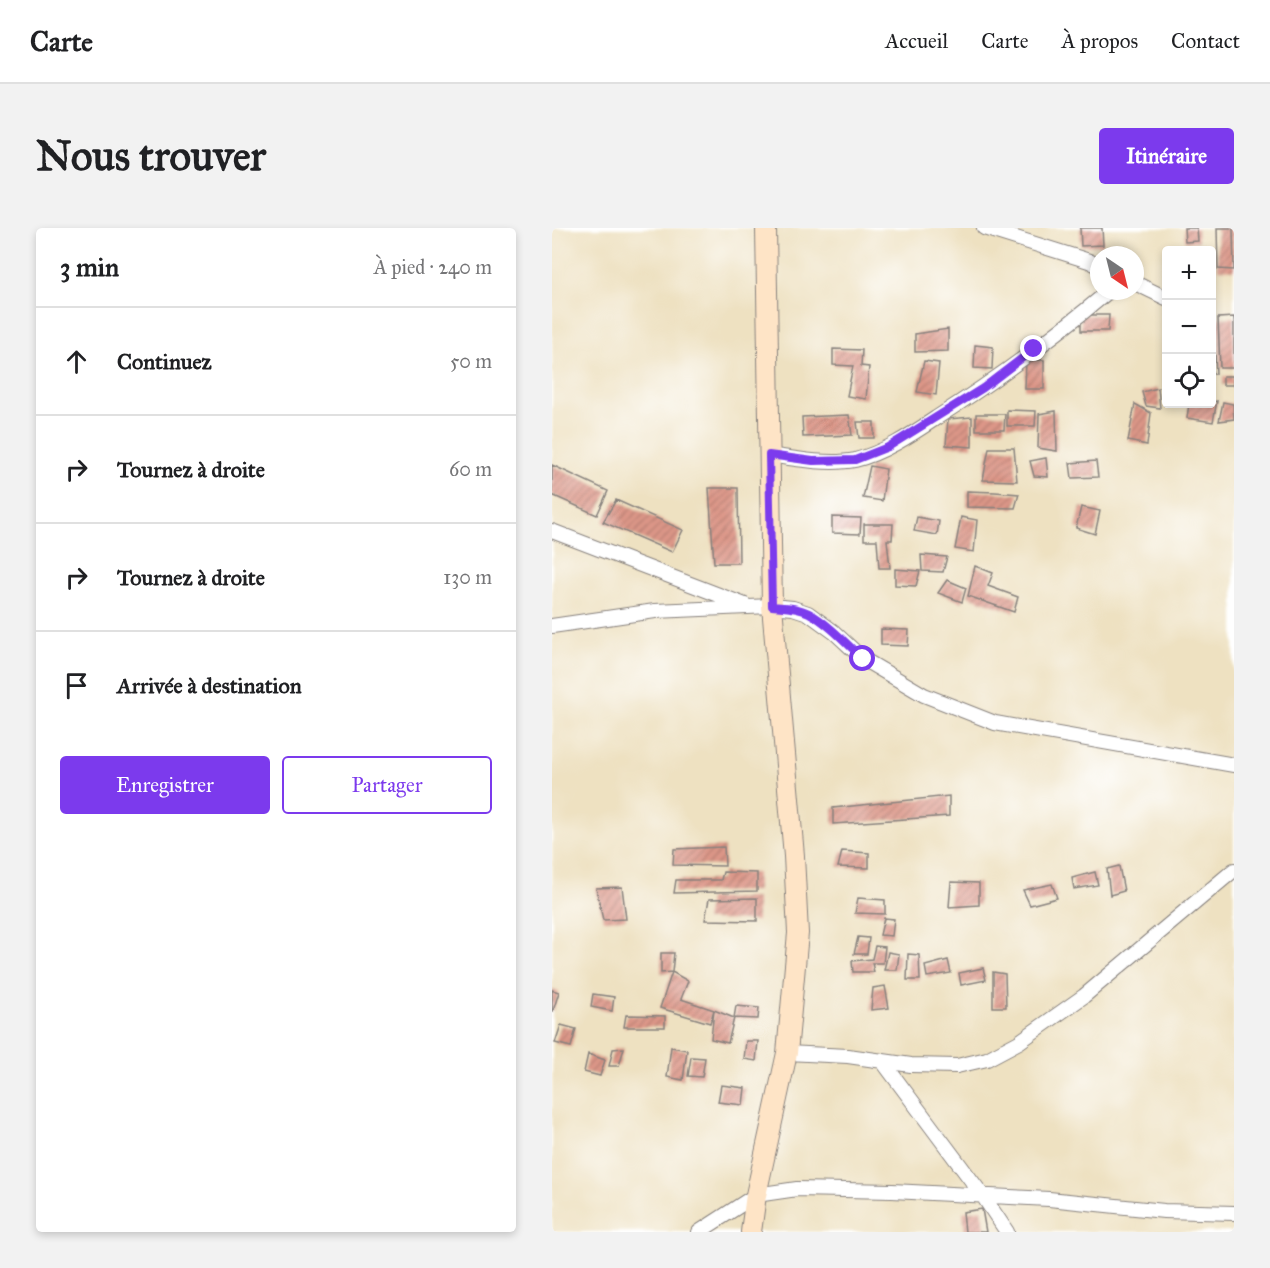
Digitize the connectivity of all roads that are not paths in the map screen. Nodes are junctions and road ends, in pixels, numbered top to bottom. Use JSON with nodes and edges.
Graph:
{"nodes":[{"id":1,"x":766,"y":228,"type":"edge"},
{"id":2,"x":984,"y":228,"type":"edge"},
{"id":3,"x":1090,"y":263,"type":"edge"},
{"id":4,"x":1144,"y":288,"type":"edge"},
{"id":5,"x":1162,"y":296,"type":"edge"},
{"id":6,"x":1098,"y":300,"type":"edge"},
{"id":7,"x":769,"y":455,"type":"junction"},
{"id":8,"x":552,"y":531,"type":"edge"},
{"id":9,"x":749,"y":606,"type":"junction"},
{"id":10,"x":772,"y":606,"type":"junction"},
{"id":11,"x":552,"y":626,"type":"edge"},
{"id":12,"x":1234,"y":765,"type":"edge"},
{"id":13,"x":1234,"y":870,"type":"edge"},
{"id":14,"x":787,"y":1053,"type":"junction"},
{"id":15,"x":883,"y":1062,"type":"junction"},
{"id":16,"x":756,"y":1195,"type":"junction"},
{"id":17,"x":983,"y":1196,"type":"junction"},
{"id":18,"x":1234,"y":1213,"type":"edge"},
{"id":19,"x":699,"y":1232,"type":"edge"},
{"id":20,"x":752,"y":1232,"type":"edge"},
{"id":21,"x":1007,"y":1232,"type":"edge"}],
"edges":[{"from":1,"to":7,"type":"main road"},
{"from":2,"to":3,"type":"street"},
{"from":4,"to":5,"type":"street"},
{"from":6,"to":7,"type":"street"},
{"from":7,"to":10,"type":"main road"},
{"from":8,"to":9,"type":"street"},
{"from":9,"to":10,"type":"street"},
{"from":9,"to":11,"type":"street"},
{"from":10,"to":12,"type":"street"},
{"from":10,"to":14,"type":"main road"},
{"from":13,"to":15,"type":"street"},
{"from":14,"to":15,"type":"street"},
{"from":14,"to":16,"type":"main road"},
{"from":15,"to":17,"type":"street"},
{"from":16,"to":17,"type":"street"},
{"from":16,"to":19,"type":"street"},
{"from":16,"to":20,"type":"main road"},
{"from":17,"to":18,"type":"street"},
{"from":17,"to":21,"type":"street"}]}
